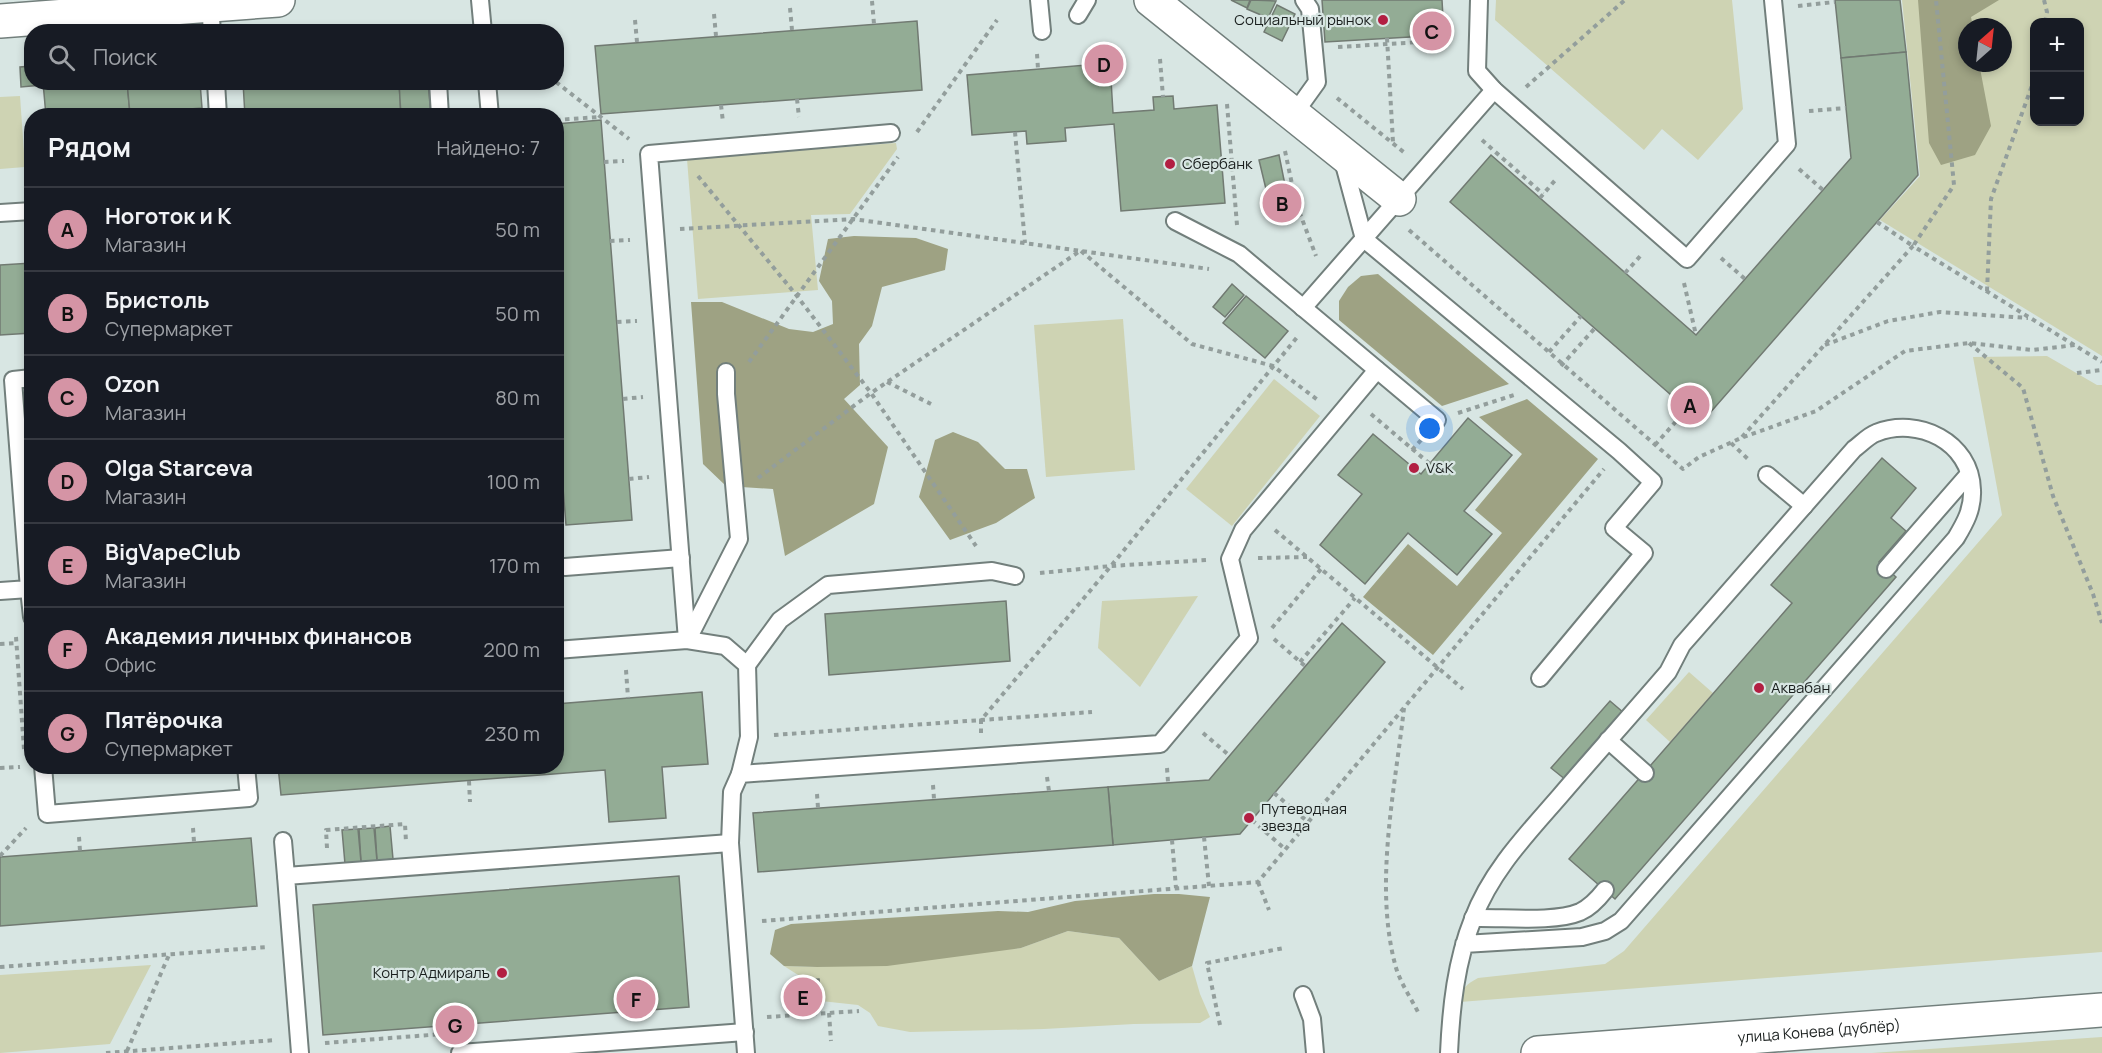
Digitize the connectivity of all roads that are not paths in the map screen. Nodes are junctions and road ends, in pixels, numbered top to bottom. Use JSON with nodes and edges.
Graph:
{"nodes":[{"id":1,"x":278,"y":0,"type":"edge"},
{"id":2,"x":480,"y":0,"type":"edge"},
{"id":3,"x":1039,"y":0,"type":"edge"},
{"id":4,"x":1087,"y":0,"type":"edge"},
{"id":5,"x":1151,"y":0,"type":"edge"},
{"id":6,"x":1304,"y":0,"type":"edge"},
{"id":7,"x":1479,"y":0,"type":"edge"},
{"id":8,"x":1773,"y":0,"type":"edge"},
{"id":9,"x":1077,"y":15,"type":"dead end"},
{"id":10,"x":211,"y":18,"type":"edge"},
{"id":11,"x":0,"y":21,"type":"edge"},
{"id":12,"x":482,"y":24,"type":"edge"},
{"id":13,"x":1042,"y":31,"type":"dead end"},
{"id":14,"x":216,"y":90,"type":"edge"},
{"id":15,"x":438,"y":90,"type":"edge"},
{"id":16,"x":488,"y":90,"type":"edge"},
{"id":17,"x":1494,"y":90,"type":"junction"},
{"id":18,"x":218,"y":108,"type":"edge"},
{"id":19,"x":440,"y":108,"type":"edge"},
{"id":20,"x":489,"y":108,"type":"edge"},
{"id":21,"x":1288,"y":127,"type":"junction"},
{"id":22,"x":891,"y":133,"type":"dead end"},
{"id":23,"x":1340,"y":151,"type":"junction"},
{"id":24,"x":1394,"y":205,"type":"junction"},
{"id":25,"x":24,"y":212,"type":"edge"},
{"id":26,"x":0,"y":213,"type":"edge"},
{"id":27,"x":1174,"y":221,"type":"dead end"},
{"id":28,"x":1364,"y":239,"type":"junction"},
{"id":29,"x":1308,"y":312,"type":"junction"},
{"id":30,"x":1377,"y":370,"type":"junction"},
{"id":31,"x":726,"y":372,"type":"dead end"},
{"id":32,"x":24,"y":379,"type":"edge"},
{"id":33,"x":1437,"y":420,"type":"road end"},
{"id":34,"x":1968,"y":475,"type":"junction"},
{"id":35,"x":1767,"y":476,"type":"dead end"},
{"id":36,"x":1804,"y":506,"type":"junction"},
{"id":37,"x":24,"y":524,"type":"edge"},
{"id":38,"x":681,"y":558,"type":"junction"},
{"id":39,"x":565,"y":567,"type":"dead end"},
{"id":40,"x":1886,"y":568,"type":"dead end"},
{"id":41,"x":1015,"y":576,"type":"road end"},
{"id":42,"x":24,"y":589,"type":"edge"},
{"id":43,"x":6,"y":590,"type":"edge"},
{"id":44,"x":687,"y":640,"type":"junction"},
{"id":45,"x":564,"y":649,"type":"edge"},
{"id":46,"x":747,"y":665,"type":"junction"},
{"id":47,"x":1540,"y":678,"type":"dead end"},
{"id":48,"x":1608,"y":740,"type":"junction"},
{"id":49,"x":1645,"y":772,"type":"dead end"},
{"id":50,"x":44,"y":774,"type":"edge"},
{"id":51,"x":247,"y":774,"type":"edge"},
{"id":52,"x":740,"y":774,"type":"junction"},
{"id":53,"x":283,"y":841,"type":"dead end"},
{"id":54,"x":730,"y":843,"type":"junction"},
{"id":55,"x":286,"y":876,"type":"junction"},
{"id":56,"x":1605,"y":890,"type":"dead end"},
{"id":57,"x":1473,"y":918,"type":"junction"},
{"id":58,"x":1464,"y":944,"type":"junction"},
{"id":59,"x":1303,"y":995,"type":"dead end"},
{"id":60,"x":2102,"y":1010,"type":"edge"},
{"id":61,"x":745,"y":1032,"type":"junction"},
{"id":62,"x":299,"y":1046,"type":"edge"},
{"id":63,"x":460,"y":1053,"type":"edge"},
{"id":64,"x":746,"y":1053,"type":"edge"},
{"id":65,"x":1315,"y":1053,"type":"edge"},
{"id":66,"x":1449,"y":1053,"type":"edge"},
{"id":67,"x":1538,"y":1053,"type":"edge"}],
"edges":[{"from":1,"to":10,"type":"street"},
{"from":2,"to":12,"type":"lane"},
{"from":3,"to":13,"type":"lane"},
{"from":4,"to":9,"type":"lane"},
{"from":5,"to":21,"type":"street"},
{"from":6,"to":21,"type":"lane"},
{"from":7,"to":17,"type":"lane"},
{"from":8,"to":17,"type":"lane"},
{"from":10,"to":11,"type":"street"},
{"from":14,"to":18,"type":"lane"},
{"from":15,"to":19,"type":"lane"},
{"from":16,"to":20,"type":"lane"},
{"from":17,"to":24,"type":"lane"},
{"from":21,"to":23,"type":"street"},
{"from":22,"to":38,"type":"lane"},
{"from":23,"to":24,"type":"street"},
{"from":23,"to":28,"type":"lane"},
{"from":24,"to":28,"type":"lane"},
{"from":25,"to":26,"type":"lane"},
{"from":27,"to":29,"type":"lane"},
{"from":28,"to":29,"type":"lane"},
{"from":28,"to":47,"type":"lane"},
{"from":29,"to":30,"type":"lane"},
{"from":30,"to":33,"type":"lane"},
{"from":30,"to":52,"type":"lane"},
{"from":31,"to":44,"type":"lane"},
{"from":32,"to":37,"type":"lane"},
{"from":34,"to":36,"type":"lane"},
{"from":34,"to":40,"type":"lane"},
{"from":34,"to":58,"type":"lane"},
{"from":35,"to":36,"type":"lane"},
{"from":36,"to":48,"type":"lane"},
{"from":38,"to":39,"type":"lane"},
{"from":38,"to":44,"type":"lane"},
{"from":41,"to":46,"type":"lane"},
{"from":42,"to":43,"type":"lane"},
{"from":44,"to":45,"type":"lane"},
{"from":44,"to":46,"type":"lane"},
{"from":46,"to":52,"type":"lane"},
{"from":48,"to":49,"type":"lane"},
{"from":48,"to":57,"type":"lane"},
{"from":50,"to":51,"type":"lane"},
{"from":52,"to":54,"type":"lane"},
{"from":53,"to":55,"type":"lane"},
{"from":54,"to":55,"type":"lane"},
{"from":54,"to":61,"type":"lane"},
{"from":55,"to":62,"type":"lane"},
{"from":56,"to":57,"type":"lane"},
{"from":57,"to":58,"type":"lane"},
{"from":58,"to":66,"type":"lane"},
{"from":59,"to":65,"type":"lane"},
{"from":60,"to":67,"type":"street","name":"улица Конева (дублёр)"},
{"from":61,"to":63,"type":"lane"},
{"from":61,"to":64,"type":"lane"}]}
